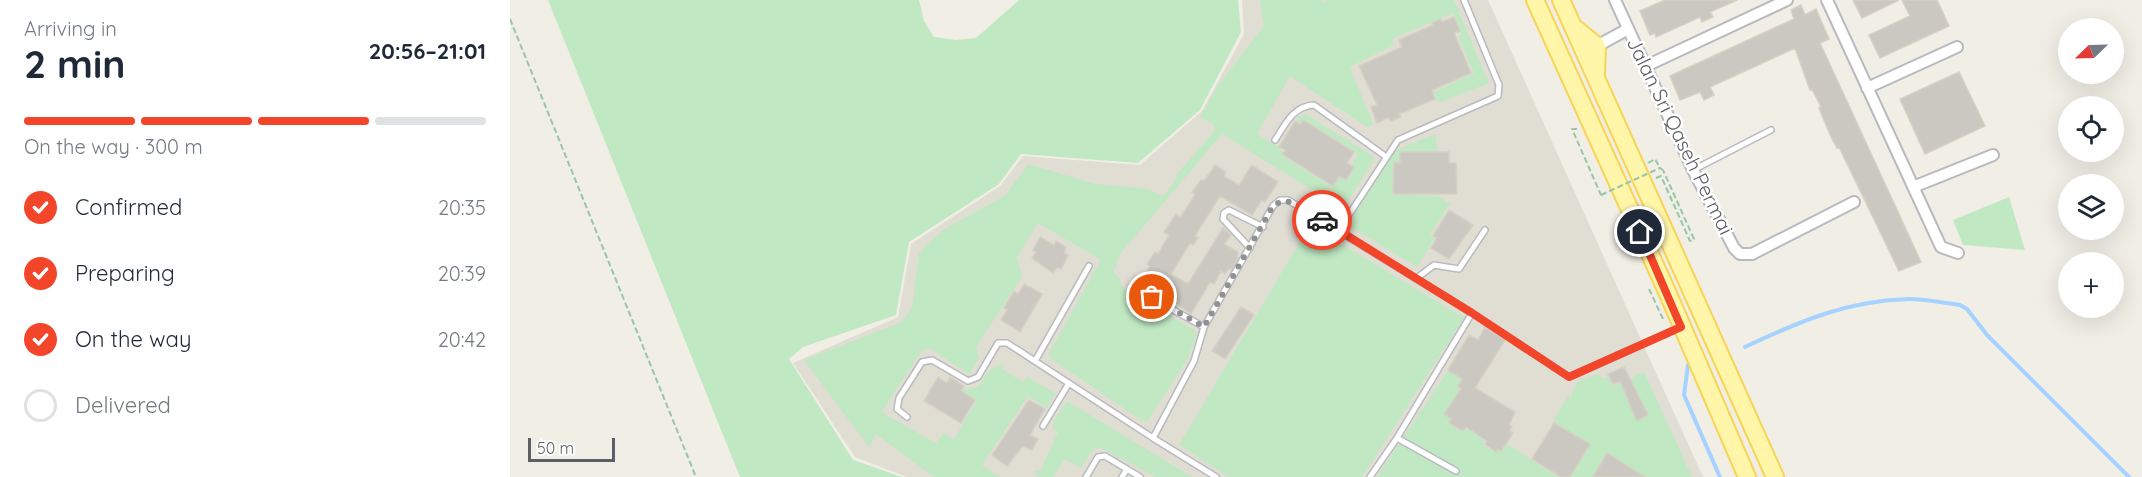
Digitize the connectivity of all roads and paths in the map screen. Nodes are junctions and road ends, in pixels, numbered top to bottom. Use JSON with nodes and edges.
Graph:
{"nodes":[{"id":1,"x":1464,"y":0,"type":"edge"},
{"id":2,"x":1535,"y":0,"type":"edge"},
{"id":3,"x":1561,"y":0,"type":"edge"},
{"id":4,"x":1615,"y":0,"type":"edge"},
{"id":5,"x":1787,"y":0,"type":"edge"},
{"id":6,"x":1827,"y":0,"type":"edge"},
{"id":7,"x":510,"y":19,"type":"edge"},
{"id":8,"x":1571,"y":24,"type":"junction"},
{"id":9,"x":1628,"y":29,"type":"junction"},
{"id":10,"x":1597,"y":46,"type":"junction"},
{"id":11,"x":1957,"y":47,"type":"dead end"},
{"id":12,"x":1647,"y":66,"type":"junction"},
{"id":13,"x":1598,"y":85,"type":"junction"},
{"id":14,"x":1867,"y":88,"type":"junction"},
{"id":15,"x":1771,"y":130,"type":"dead end"},
{"id":16,"x":1275,"y":141,"type":"dead end"},
{"id":17,"x":1993,"y":155,"type":"dead end"},
{"id":18,"x":1385,"y":156,"type":"junction"},
{"id":19,"x":1661,"y":169,"type":"junction"},
{"id":20,"x":1694,"y":170,"type":"junction"},
{"id":21,"x":1600,"y":181,"type":"dead end"},
{"id":22,"x":1913,"y":188,"type":"junction"},
{"id":23,"x":1854,"y":202,"type":"dead end"},
{"id":24,"x":1263,"y":227,"type":"junction"},
{"id":25,"x":1339,"y":230,"type":"junction"},
{"id":26,"x":1485,"y":230,"type":"dead end"},
{"id":27,"x":1250,"y":248,"type":"junction"},
{"id":28,"x":1958,"y":253,"type":"dead end"},
{"id":29,"x":1089,"y":266,"type":"dead end"},
{"id":30,"x":1417,"y":278,"type":"junction"},
{"id":31,"x":1134,"y":288,"type":"dead end"},
{"id":32,"x":1472,"y":313,"type":"junction"},
{"id":33,"x":1204,"y":327,"type":"junction"},
{"id":34,"x":1681,"y":327,"type":"junction"},
{"id":35,"x":1035,"y":361,"type":"junction"},
{"id":36,"x":1069,"y":383,"type":"junction"},
{"id":37,"x":907,"y":417,"type":"dead end"},
{"id":38,"x":1043,"y":426,"type":"dead end"},
{"id":39,"x":1153,"y":438,"type":"junction"},
{"id":40,"x":1397,"y":438,"type":"junction"},
{"id":41,"x":1127,"y":469,"type":"junction"},
{"id":42,"x":1456,"y":471,"type":"dead end"},
{"id":43,"x":1743,"y":472,"type":"edge"},
{"id":44,"x":696,"y":477,"type":"edge"},
{"id":45,"x":1086,"y":477,"type":"edge"},
{"id":46,"x":1122,"y":477,"type":"edge"},
{"id":47,"x":1140,"y":477,"type":"edge"},
{"id":48,"x":1216,"y":477,"type":"edge"},
{"id":49,"x":1370,"y":477,"type":"edge"},
{"id":50,"x":1775,"y":477,"type":"edge"}],
"edges":[{"from":1,"to":18,"type":"lane"},
{"from":2,"to":34,"type":"main road"},
{"from":3,"to":8,"type":"main road"},
{"from":4,"to":9,"type":"street","name":"Jalan Sri Qaseh Permai"},
{"from":5,"to":12,"type":"street"},
{"from":6,"to":14,"type":"street"},
{"from":7,"to":44,"type":"path"},
{"from":8,"to":10,"type":"main road"},
{"from":8,"to":13,"type":"main road"},
{"from":9,"to":10,"type":"street"},
{"from":9,"to":12,"type":"street","name":"Jalan Sri Qaseh Permai"},
{"from":10,"to":13,"type":"main road"},
{"from":11,"to":14,"type":"street"},
{"from":12,"to":20,"type":"street","name":"Jalan Sri Qaseh Permai"},
{"from":13,"to":50,"type":"main road"},
{"from":14,"to":22,"type":"street"},
{"from":15,"to":20,"type":"lane"},
{"from":16,"to":18,"type":"lane"},
{"from":17,"to":22,"type":"street"},
{"from":18,"to":25,"type":"lane"},
{"from":19,"to":19,"type":"path"},
{"from":19,"to":21,"type":"path","bridge":true},
{"from":20,"to":23,"type":"street","name":"Jalan Sri Qaseh Permai"},
{"from":22,"to":28,"type":"street"},
{"from":24,"to":25,"type":"lane"},
{"from":24,"to":27,"type":"lane"},
{"from":24,"to":27,"type":"lane"},
{"from":25,"to":30,"type":"lane"},
{"from":26,"to":30,"type":"lane"},
{"from":27,"to":33,"type":"lane"},
{"from":29,"to":35,"type":"lane"},
{"from":30,"to":32,"type":"lane"},
{"from":31,"to":33,"type":"lane"},
{"from":32,"to":34,"type":"lane"},
{"from":32,"to":40,"type":"lane"},
{"from":33,"to":39,"type":"lane"},
{"from":34,"to":43,"type":"main road"},
{"from":35,"to":36,"type":"lane"},
{"from":35,"to":37,"type":"lane"},
{"from":36,"to":38,"type":"lane"},
{"from":36,"to":39,"type":"lane"},
{"from":39,"to":48,"type":"lane"},
{"from":40,"to":42,"type":"lane"},
{"from":40,"to":49,"type":"lane"},
{"from":41,"to":45,"type":"lane"},
{"from":41,"to":46,"type":"lane"},
{"from":41,"to":47,"type":"lane"}]}
